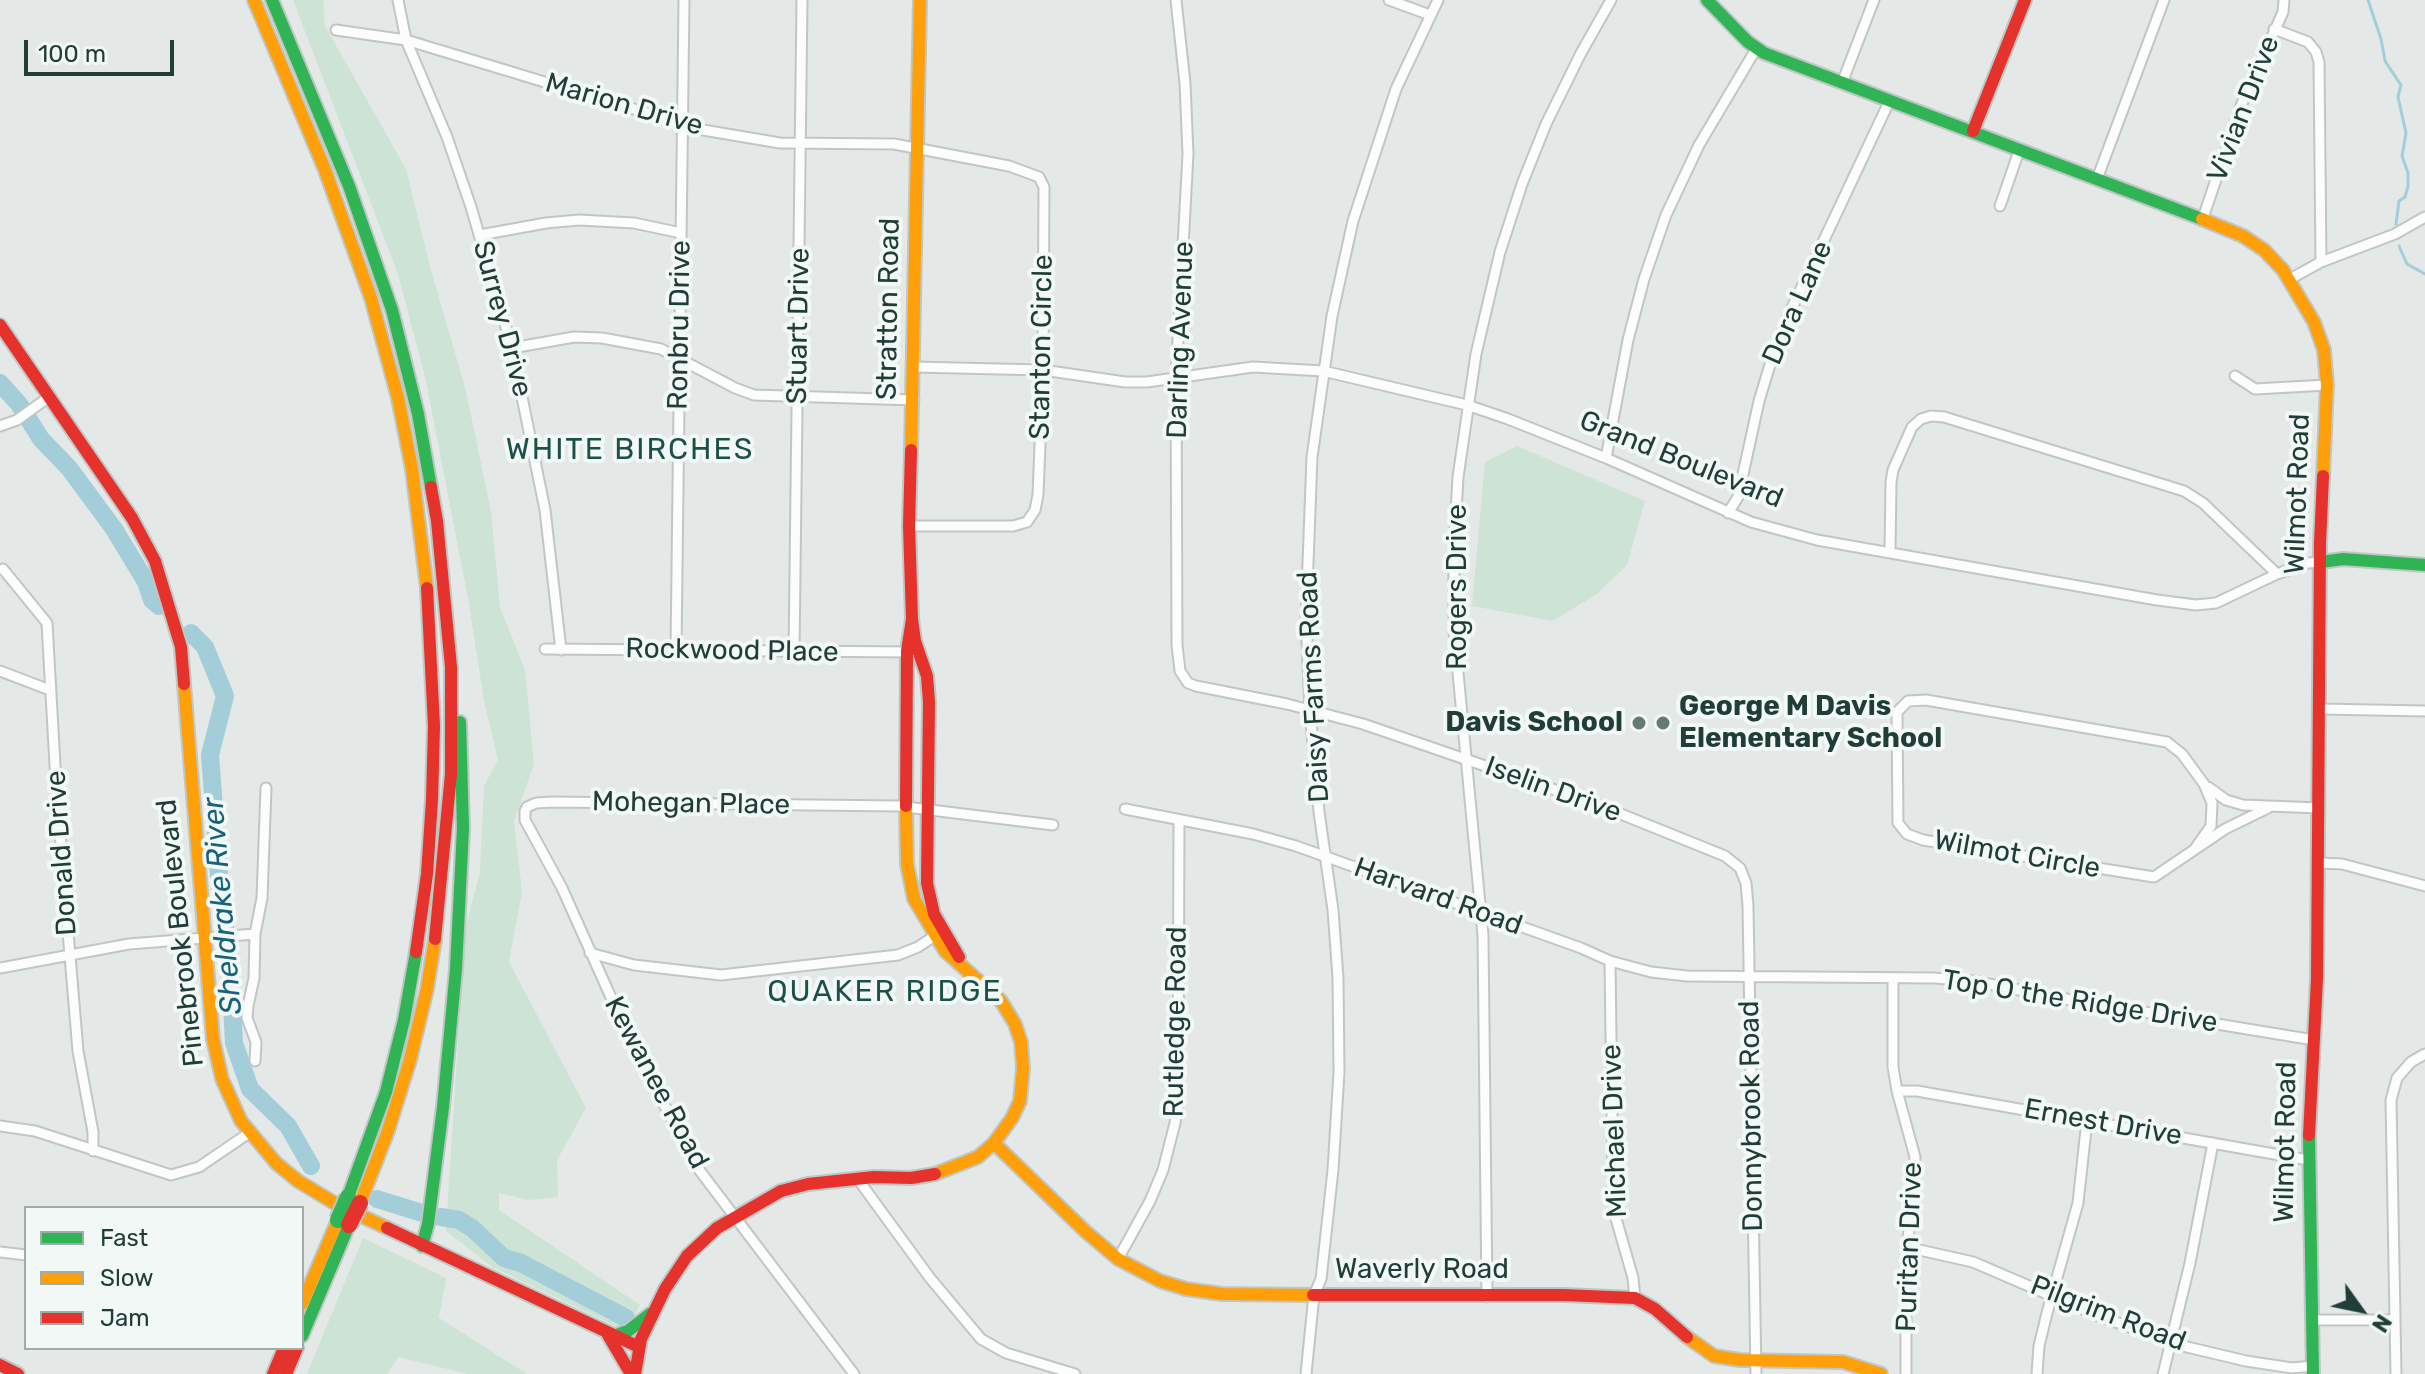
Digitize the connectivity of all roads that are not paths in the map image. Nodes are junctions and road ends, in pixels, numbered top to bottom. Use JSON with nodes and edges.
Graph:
{"nodes":[{"id":1,"x":254,"y":0,"type":"edge"},
{"id":2,"x":272,"y":0,"type":"edge"},
{"id":3,"x":398,"y":0,"type":"edge"},
{"id":4,"x":684,"y":0,"type":"edge"},
{"id":5,"x":802,"y":0,"type":"edge"},
{"id":6,"x":920,"y":0,"type":"edge"},
{"id":7,"x":1176,"y":0,"type":"edge"},
{"id":8,"x":1389,"y":0,"type":"edge"},
{"id":9,"x":1438,"y":0,"type":"edge"},
{"id":10,"x":1611,"y":0,"type":"edge"},
{"id":11,"x":1707,"y":0,"type":"edge"},
{"id":12,"x":1874,"y":0,"type":"edge"},
{"id":13,"x":2025,"y":0,"type":"edge"},
{"id":14,"x":2164,"y":0,"type":"edge"},
{"id":15,"x":2284,"y":0,"type":"edge"},
{"id":16,"x":1430,"y":15,"type":"junction"},
{"id":17,"x":2274,"y":29,"type":"junction"},
{"id":18,"x":336,"y":30,"type":"dead end"},
{"id":19,"x":406,"y":40,"type":"junction"},
{"id":20,"x":1756,"y":49,"type":"junction"},
{"id":21,"x":1842,"y":83,"type":"junction"},
{"id":22,"x":1889,"y":102,"type":"junction"},
{"id":23,"x":681,"y":124,"type":"junction"},
{"id":24,"x":1973,"y":131,"type":"junction"},
{"id":25,"x":801,"y":143,"type":"junction"},
{"id":26,"x":918,"y":147,"type":"junction"},
{"id":27,"x":2019,"y":151,"type":"junction"},
{"id":28,"x":2097,"y":179,"type":"junction"},
{"id":29,"x":2000,"y":206,"type":"dead end"},
{"id":30,"x":2425,"y":217,"type":"edge"},
{"id":31,"x":2203,"y":218,"type":"junction"},
{"id":32,"x":681,"y":233,"type":"junction"},
{"id":33,"x":480,"y":235,"type":"junction"},
{"id":34,"x":2321,"y":262,"type":"junction"},
{"id":35,"x":2290,"y":279,"type":"junction"},
{"id":36,"x":0,"y":325,"type":"edge"},
{"id":37,"x":512,"y":348,"type":"junction"},
{"id":38,"x":679,"y":358,"type":"junction"},
{"id":39,"x":914,"y":367,"type":"junction"},
{"id":40,"x":1043,"y":370,"type":"junction"},
{"id":41,"x":1323,"y":371,"type":"junction"},
{"id":42,"x":1176,"y":376,"type":"junction"},
{"id":43,"x":2235,"y":376,"type":"dead end"},
{"id":44,"x":2327,"y":385,"type":"junction"},
{"id":45,"x":49,"y":397,"type":"junction"},
{"id":46,"x":798,"y":398,"type":"junction"},
{"id":47,"x":914,"y":400,"type":"junction"},
{"id":48,"x":1467,"y":405,"type":"junction"},
{"id":49,"x":0,"y":426,"type":"edge"},
{"id":50,"x":1606,"y":458,"type":"junction"},
{"id":51,"x":1728,"y":513,"type":"junction"},
{"id":52,"x":909,"y":526,"type":"junction"},
{"id":53,"x":1890,"y":552,"type":"junction"},
{"id":54,"x":2321,"y":562,"type":"junction"},
{"id":55,"x":2425,"y":565,"type":"edge"},
{"id":56,"x":3,"y":569,"type":"dead end"},
{"id":57,"x":2277,"y":574,"type":"junction"},
{"id":58,"x":545,"y":649,"type":"dead end"},
{"id":59,"x":561,"y":650,"type":"junction"},
{"id":60,"x":676,"y":650,"type":"junction"},
{"id":61,"x":913,"y":652,"type":"junction"},
{"id":62,"x":794,"y":653,"type":"junction"},
{"id":63,"x":451,"y":667,"type":"junction"},
{"id":64,"x":0,"y":671,"type":"edge"},
{"id":65,"x":1184,"y":679,"type":"joint"},
{"id":66,"x":50,"y":690,"type":"junction"},
{"id":67,"x":2320,"y":709,"type":"junction"},
{"id":68,"x":1310,"y":711,"type":"junction"},
{"id":69,"x":2425,"y":711,"type":"edge"},
{"id":70,"x":1466,"y":759,"type":"junction"},
{"id":71,"x":2204,"y":784,"type":"junction"},
{"id":72,"x":266,"y":788,"type":"dead end"},
{"id":73,"x":906,"y":807,"type":"junction"},
{"id":74,"x":2268,"y":808,"type":"junction"},
{"id":75,"x":2319,"y":808,"type":"junction"},
{"id":76,"x":1125,"y":809,"type":"dead end"},
{"id":77,"x":929,"y":810,"type":"junction"},
{"id":78,"x":1179,"y":821,"type":"junction"},
{"id":79,"x":1053,"y":825,"type":"dead end"},
{"id":80,"x":2194,"y":850,"type":"junction"},
{"id":81,"x":542,"y":852,"type":"joint"},
{"id":82,"x":1326,"y":856,"type":"junction"},
{"id":83,"x":1733,"y":862,"type":"joint"},
{"id":84,"x":2319,"y":863,"type":"junction"},
{"id":85,"x":2425,"y":886,"type":"edge"},
{"id":86,"x":1480,"y":912,"type":"junction"},
{"id":87,"x":255,"y":934,"type":"junction"},
{"id":88,"x":938,"y":934,"type":"junction"},
{"id":89,"x":213,"y":937,"type":"junction"},
{"id":90,"x":590,"y":953,"type":"junction"},
{"id":91,"x":70,"y":956,"type":"junction"},
{"id":92,"x":1610,"y":961,"type":"junction"},
{"id":93,"x":0,"y":968,"type":"edge"},
{"id":94,"x":1750,"y":977,"type":"junction"},
{"id":95,"x":1893,"y":979,"type":"junction"},
{"id":96,"x":2314,"y":1040,"type":"junction"},
{"id":97,"x":2425,"y":1054,"type":"edge"},
{"id":98,"x":255,"y":1061,"type":"dead end"},
{"id":99,"x":1897,"y":1091,"type":"junction"},
{"id":100,"x":2087,"y":1120,"type":"junction"},
{"id":101,"x":0,"y":1126,"type":"edge"},
{"id":102,"x":249,"y":1133,"type":"junction"},
{"id":103,"x":994,"y":1143,"type":"junction"},
{"id":104,"x":2213,"y":1143,"type":"junction"},
{"id":105,"x":93,"y":1151,"type":"junction"},
{"id":106,"x":2308,"y":1160,"type":"junction"},
{"id":107,"x":857,"y":1178,"type":"junction"},
{"id":108,"x":354,"y":1200,"type":"junction"},
{"id":109,"x":734,"y":1217,"type":"junction"},
{"id":110,"x":344,"y":1223,"type":"junction"},
{"id":111,"x":422,"y":1246,"type":"junction"},
{"id":112,"x":1906,"y":1247,"type":"junction"},
{"id":113,"x":0,"y":1252,"type":"edge"},
{"id":114,"x":24,"y":1255,"type":"edge"},
{"id":115,"x":1118,"y":1259,"type":"junction"},
{"id":116,"x":1314,"y":1295,"type":"junction"},
{"id":117,"x":2053,"y":1295,"type":"junction"},
{"id":118,"x":1487,"y":1297,"type":"junction"},
{"id":119,"x":1635,"y":1298,"type":"junction"},
{"id":120,"x":304,"y":1300,"type":"edge"},
{"id":121,"x":653,"y":1312,"type":"junction"},
{"id":122,"x":2311,"y":1320,"type":"junction"},
{"id":123,"x":2394,"y":1320,"type":"junction"},
{"id":124,"x":304,"y":1331,"type":"edge"},
{"id":125,"x":610,"y":1334,"type":"junction"},
{"id":126,"x":2170,"y":1342,"type":"junction"},
{"id":127,"x":639,"y":1347,"type":"junction"},
{"id":128,"x":283,"y":1350,"type":"edge"},
{"id":129,"x":296,"y":1350,"type":"edge"},
{"id":130,"x":0,"y":1365,"type":"edge"},
{"id":131,"x":1756,"y":1367,"type":"edge"},
{"id":132,"x":2313,"y":1370,"type":"edge"},
{"id":133,"x":18,"y":1374,"type":"edge"},
{"id":134,"x":273,"y":1374,"type":"edge"},
{"id":135,"x":286,"y":1374,"type":"edge"},
{"id":136,"x":633,"y":1374,"type":"edge"},
{"id":137,"x":854,"y":1374,"type":"edge"},
{"id":138,"x":1075,"y":1374,"type":"edge"},
{"id":139,"x":1306,"y":1374,"type":"edge"},
{"id":140,"x":1881,"y":1374,"type":"edge"},
{"id":141,"x":1906,"y":1374,"type":"edge"},
{"id":142,"x":2037,"y":1374,"type":"edge"},
{"id":143,"x":2163,"y":1374,"type":"edge"},
{"id":144,"x":2396,"y":1374,"type":"edge"}],
"edges":[{"from":1,"to":108,"type":"main road"},
{"from":2,"to":63,"type":"main road"},
{"from":3,"to":19,"type":"street","name":"Surrey Drive"},
{"from":4,"to":23,"type":"street","name":"Ronbru Drive"},
{"from":5,"to":25,"type":"street","name":"Stuart Drive"},
{"from":6,"to":26,"type":"main road","name":"Stratton Road"},
{"from":7,"to":42,"type":"street","name":"Darling Avenue"},
{"from":8,"to":16,"type":"street"},
{"from":9,"to":16,"type":"street","name":"Daisy Farms Road"},
{"from":10,"to":48,"type":"street","name":"Rogers Drive"},
{"from":11,"to":20,"type":"main road","name":"Wilmot Road"},
{"from":12,"to":21,"type":"street"},
{"from":13,"to":24,"type":"main road"},
{"from":14,"to":28,"type":"street"},
{"from":15,"to":17,"type":"street","name":"Vivian Drive"},
{"from":16,"to":41,"type":"street","name":"Daisy Farms Road"},
{"from":17,"to":31,"type":"street","name":"Vivian Drive"},
{"from":17,"to":34,"type":"street"},
{"from":18,"to":19,"type":"street","name":"Marion Drive"},
{"from":19,"to":23,"type":"street","name":"Marion Drive"},
{"from":19,"to":33,"type":"street","name":"Surrey Drive"},
{"from":20,"to":21,"type":"main road","name":"Wilmot Road"},
{"from":20,"to":50,"type":"street"},
{"from":21,"to":22,"type":"main road","name":"Wilmot Road"},
{"from":22,"to":24,"type":"main road","name":"Wilmot Road"},
{"from":22,"to":51,"type":"street","name":"Dora Lane"},
{"from":23,"to":25,"type":"street","name":"Marion Drive"},
{"from":23,"to":32,"type":"street","name":"Ronbru Drive"},
{"from":24,"to":27,"type":"main road","name":"Wilmot Road"},
{"from":25,"to":26,"type":"street","name":"Marion Drive"},
{"from":25,"to":46,"type":"street","name":"Stuart Drive"},
{"from":26,"to":39,"type":"main road","name":"Stratton Road"},
{"from":26,"to":40,"type":"street","name":"Stanton Circle"},
{"from":27,"to":28,"type":"main road","name":"Wilmot Road"},
{"from":27,"to":29,"type":"street"},
{"from":28,"to":31,"type":"main road","name":"Wilmot Road"},
{"from":30,"to":34,"type":"street"},
{"from":31,"to":35,"type":"main road","name":"Wilmot Road"},
{"from":32,"to":33,"type":"street"},
{"from":32,"to":38,"type":"street","name":"Ronbru Drive"},
{"from":33,"to":37,"type":"street","name":"Surrey Drive"},
{"from":34,"to":35,"type":"street"},
{"from":35,"to":44,"type":"main road","name":"Wilmot Road"},
{"from":36,"to":45,"type":"main road","name":"Pinebrook Boulevard"},
{"from":37,"to":38,"type":"street"},
{"from":37,"to":59,"type":"street","name":"Surrey Drive"},
{"from":38,"to":46,"type":"street"},
{"from":38,"to":60,"type":"street","name":"Ronbru Drive"},
{"from":39,"to":40,"type":"street","name":"Grand Boulevard"},
{"from":39,"to":47,"type":"main road","name":"Stratton Road"},
{"from":40,"to":42,"type":"street","name":"Grand Boulevard"},
{"from":40,"to":52,"type":"street","name":"Stanton Circle"},
{"from":41,"to":42,"type":"street","name":"Grand Boulevard"},
{"from":41,"to":48,"type":"street","name":"Grand Boulevard"},
{"from":41,"to":68,"type":"street","name":"Daisy Farms Road"},
{"from":42,"to":65,"type":"street","name":"Darling Avenue"},
{"from":43,"to":44,"type":"street"},
{"from":44,"to":54,"type":"main road","name":"Wilmot Road"},
{"from":45,"to":49,"type":"street"},
{"from":45,"to":89,"type":"main road","name":"Pinebrook Boulevard"},
{"from":46,"to":47,"type":"street"},
{"from":46,"to":62,"type":"street","name":"Stuart Drive"},
{"from":47,"to":52,"type":"main road","name":"Stratton Road"},
{"from":48,"to":50,"type":"street","name":"Grand Boulevard"},
{"from":48,"to":70,"type":"street","name":"Rogers Drive"},
{"from":50,"to":51,"type":"street","name":"Grand Boulevard"},
{"from":51,"to":53,"type":"street","name":"Grand Boulevard"},
{"from":52,"to":61,"type":"main road","name":"Stratton Road"},
{"from":53,"to":57,"type":"street","name":"Grand Boulevard"},
{"from":53,"to":57,"type":"street"},
{"from":54,"to":55,"type":"main road","name":"Grand Boulevard"},
{"from":54,"to":57,"type":"street","name":"Grand Boulevard"},
{"from":54,"to":67,"type":"main road","name":"Wilmot Road"},
{"from":56,"to":66,"type":"street","name":"Donald Drive"},
{"from":58,"to":59,"type":"street","name":"Rockwood Place"},
{"from":59,"to":60,"type":"street","name":"Rockwood Place"},
{"from":60,"to":62,"type":"street","name":"Rockwood Place"},
{"from":61,"to":62,"type":"street","name":"Rockwood Place"},
{"from":61,"to":73,"type":"main road","name":"Stratton Road"},
{"from":61,"to":77,"type":"main road","name":"Stratton Road"},
{"from":63,"to":108,"type":"main road"},
{"from":63,"to":111,"type":"main road"},
{"from":64,"to":66,"type":"street"},
{"from":65,"to":68,"type":"street","name":"Iselin Drive"},
{"from":66,"to":91,"type":"street","name":"Donald Drive"},
{"from":67,"to":69,"type":"street"},
{"from":67,"to":75,"type":"main road","name":"Wilmot Road"},
{"from":68,"to":70,"type":"street","name":"Iselin Drive"},
{"from":68,"to":82,"type":"street","name":"Daisy Farms Road"},
{"from":70,"to":83,"type":"street","name":"Iselin Drive"},
{"from":70,"to":86,"type":"street","name":"Rogers Drive"},
{"from":71,"to":74,"type":"street","name":"Wilmot Circle"},
{"from":71,"to":80,"type":"street","name":"Wilmot Circle"},
{"from":71,"to":80,"type":"street","name":"Wilmot Circle"},
{"from":72,"to":87,"type":"street"},
{"from":73,"to":77,"type":"street"},
{"from":73,"to":81,"type":"street","name":"Mohegan Place"},
{"from":73,"to":88,"type":"main road","name":"Stratton Road"},
{"from":74,"to":75,"type":"street","name":"Wilmot Circle"},
{"from":74,"to":80,"type":"street","name":"Wilmot Circle"},
{"from":75,"to":84,"type":"main road","name":"Wilmot Road"},
{"from":76,"to":78,"type":"street","name":"Harvard Road"},
{"from":77,"to":79,"type":"street"},
{"from":77,"to":88,"type":"main road","name":"Stratton Road"},
{"from":78,"to":82,"type":"street","name":"Harvard Road"},
{"from":78,"to":115,"type":"street","name":"Rutledge Road"},
{"from":81,"to":90,"type":"street","name":"Kewanee Road"},
{"from":82,"to":86,"type":"street","name":"Harvard Road"},
{"from":82,"to":116,"type":"street","name":"Daisy Farms Road"},
{"from":83,"to":94,"type":"street","name":"Donnybrook Road"},
{"from":84,"to":85,"type":"street"},
{"from":84,"to":96,"type":"main road","name":"Wilmot Road"},
{"from":86,"to":92,"type":"street","name":"Harvard Road"},
{"from":86,"to":118,"type":"street","name":"Rogers Drive"},
{"from":87,"to":89,"type":"street"},
{"from":87,"to":98,"type":"street"},
{"from":88,"to":90,"type":"street"},
{"from":88,"to":103,"type":"main road","name":"Stratton Road"},
{"from":89,"to":91,"type":"street"},
{"from":89,"to":102,"type":"main road","name":"Pinebrook Boulevard"},
{"from":90,"to":109,"type":"street","name":"Kewanee Road"},
{"from":91,"to":93,"type":"street"},
{"from":91,"to":105,"type":"street","name":"Donald Drive"},
{"from":92,"to":94,"type":"street","name":"Harvard Road"},
{"from":92,"to":119,"type":"street","name":"Michael Drive"},
{"from":94,"to":95,"type":"street","name":"Top O the Ridge Drive"},
{"from":94,"to":131,"type":"street","name":"Donnybrook Road"},
{"from":95,"to":96,"type":"street","name":"Top O the Ridge Drive"},
{"from":95,"to":99,"type":"street","name":"Puritan Drive"},
{"from":96,"to":106,"type":"main road","name":"Wilmot Road"},
{"from":97,"to":123,"type":"street"},
{"from":99,"to":100,"type":"street","name":"Ernest Drive"},
{"from":99,"to":112,"type":"street","name":"Puritan Drive"},
{"from":100,"to":104,"type":"street","name":"Ernest Drive"},
{"from":100,"to":117,"type":"street"},
{"from":101,"to":105,"type":"street"},
{"from":102,"to":105,"type":"street"},
{"from":102,"to":111,"type":"main road","name":"Pinebrook Boulevard"},
{"from":103,"to":107,"type":"main road","name":"Stratton Road"},
{"from":103,"to":115,"type":"main road","name":"Waverly Road"},
{"from":104,"to":106,"type":"street","name":"Ernest Drive"},
{"from":104,"to":126,"type":"street"},
{"from":106,"to":122,"type":"main road","name":"Wilmot Road"},
{"from":107,"to":109,"type":"main road","name":"Stratton Road"},
{"from":107,"to":138,"type":"street"},
{"from":108,"to":110,"type":"main road","bridge":true},
{"from":109,"to":121,"type":"main road","name":"Stratton Road"},
{"from":109,"to":137,"type":"street","name":"Kewanee Road"},
{"from":110,"to":120,"type":"main road"},
{"from":110,"to":124,"type":"main road"},
{"from":111,"to":125,"type":"main road","name":"Pinebrook Boulevard"},
{"from":112,"to":117,"type":"street","name":"Pilgrim Road"},
{"from":112,"to":141,"type":"street","name":"Puritan Drive"},
{"from":113,"to":114,"type":"street"},
{"from":115,"to":116,"type":"main road","name":"Waverly Road"},
{"from":116,"to":118,"type":"main road","name":"Waverly Road"},
{"from":116,"to":139,"type":"street","name":"Daisy Farms Road"},
{"from":117,"to":126,"type":"street","name":"Pilgrim Road"},
{"from":117,"to":142,"type":"street"},
{"from":118,"to":119,"type":"main road","name":"Waverly Road"},
{"from":119,"to":131,"type":"main road"},
{"from":121,"to":125,"type":"main road"},
{"from":121,"to":127,"type":"main road","name":"Stratton Road"},
{"from":122,"to":123,"type":"street"},
{"from":122,"to":132,"type":"main road","name":"Wilmot Road"},
{"from":123,"to":144,"type":"street"},
{"from":125,"to":127,"type":"main road","name":"Pinebrook Boulevard"},
{"from":125,"to":136,"type":"main road"},
{"from":126,"to":132,"type":"street","name":"Pilgrim Road"},
{"from":126,"to":143,"type":"street"},
{"from":127,"to":136,"type":"main road","name":"Stratton Road"},
{"from":128,"to":134,"type":"main road"},
{"from":129,"to":135,"type":"main road"},
{"from":130,"to":133,"type":"main road"},
{"from":131,"to":140,"type":"main road"}]}
